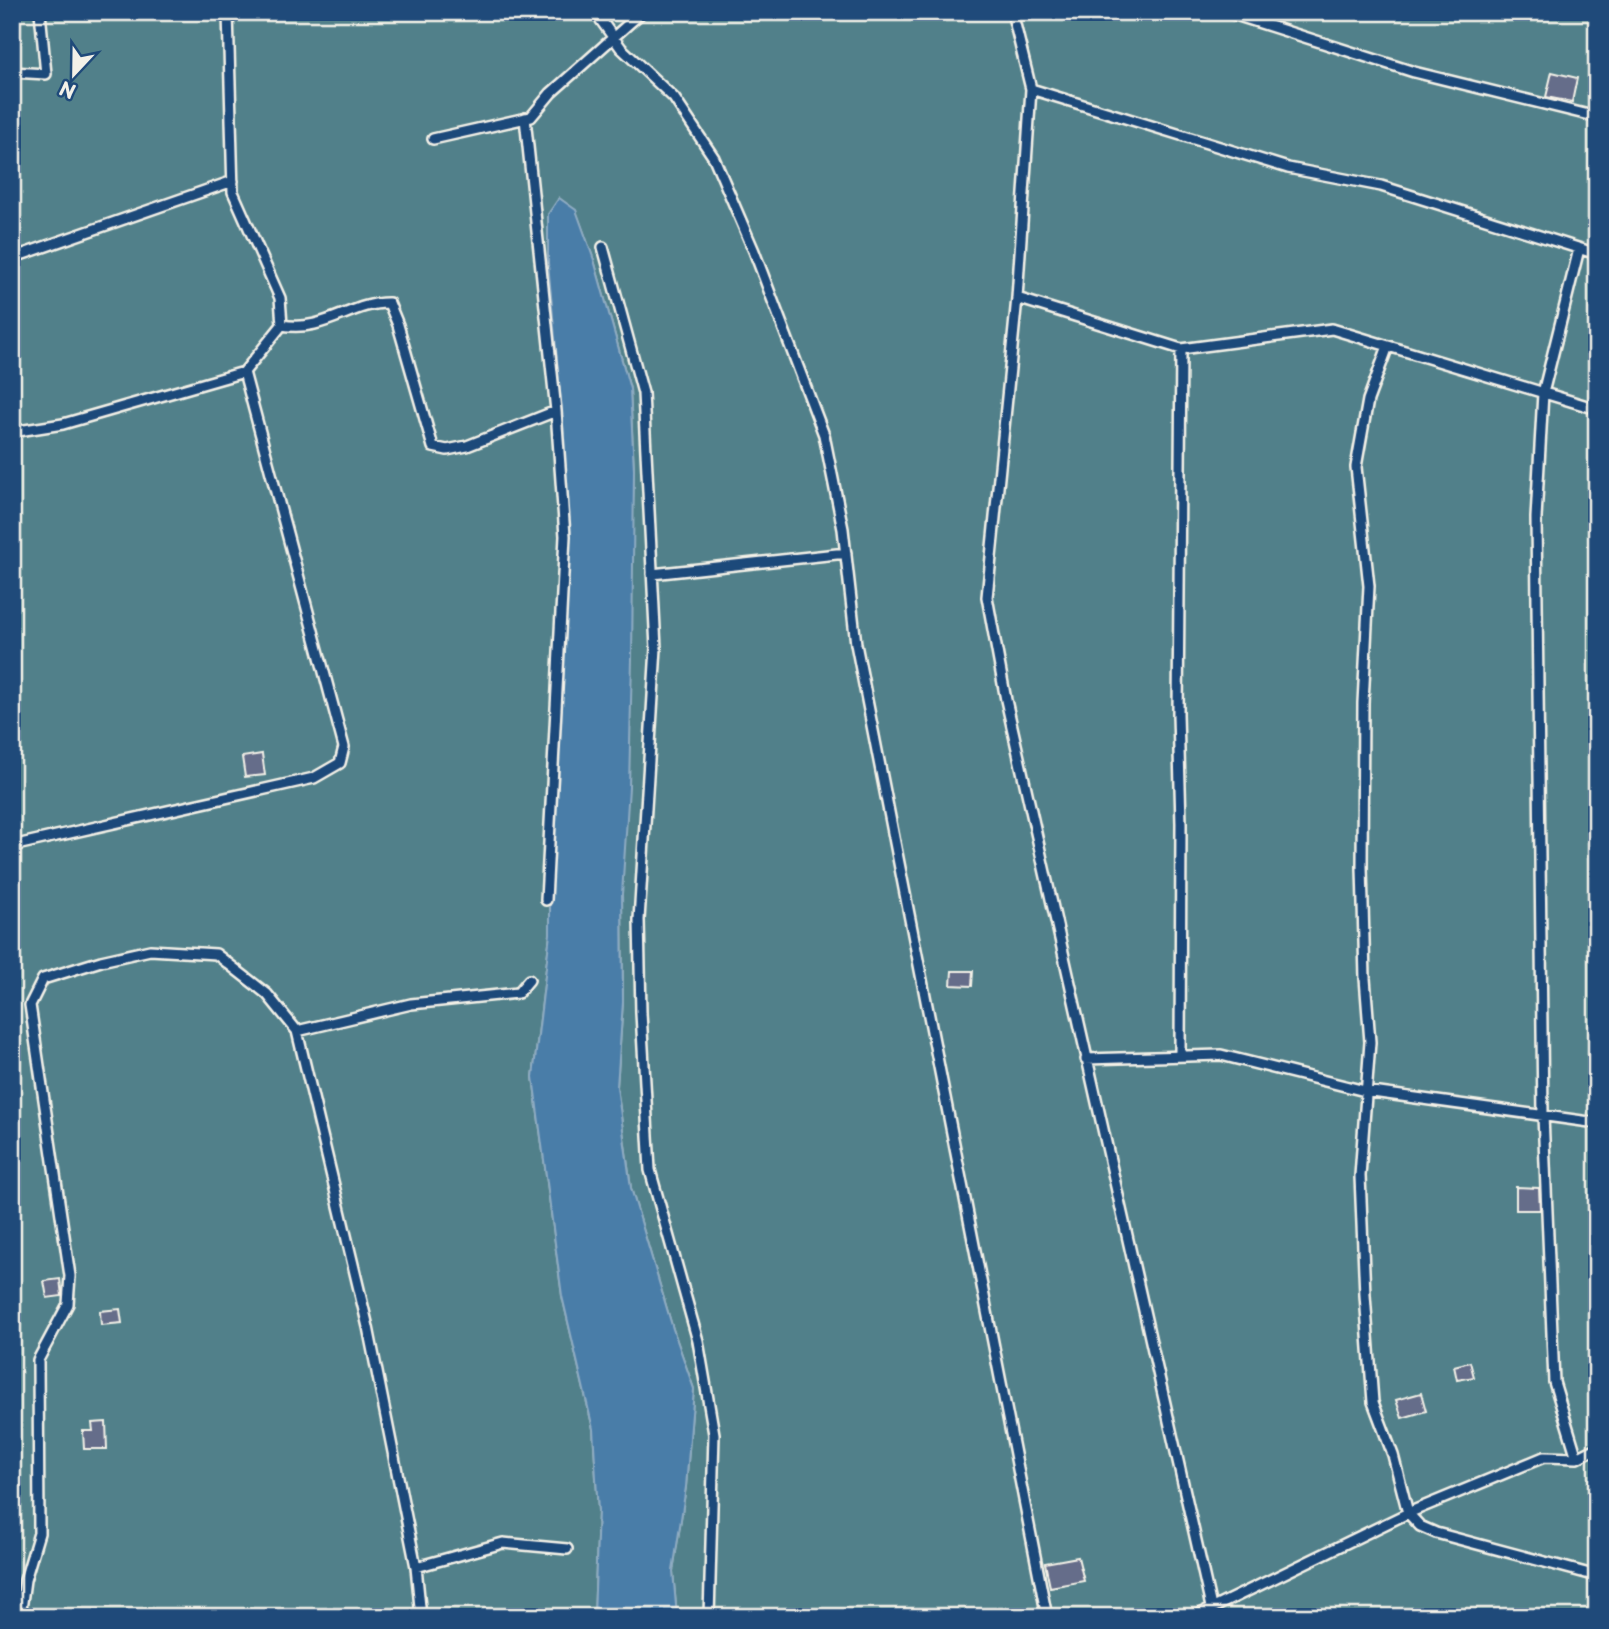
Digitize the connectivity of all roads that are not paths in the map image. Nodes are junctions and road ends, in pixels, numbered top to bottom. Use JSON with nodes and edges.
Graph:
{"nodes":[{"id":1,"x":40,"y":12,"type":"edge"},
{"id":2,"x":228,"y":12,"type":"edge"},
{"id":3,"x":595,"y":12,"type":"edge"},
{"id":4,"x":642,"y":12,"type":"edge"},
{"id":5,"x":1012,"y":12,"type":"edge"},
{"id":6,"x":1226,"y":12,"type":"edge"},
{"id":7,"x":613,"y":37,"type":"junction"},
{"id":8,"x":12,"y":72,"type":"edge"},
{"id":9,"x":1031,"y":89,"type":"junction"},
{"id":10,"x":1597,"y":117,"type":"edge"},
{"id":11,"x":525,"y":118,"type":"junction"},
{"id":12,"x":433,"y":139,"type":"dead end"},
{"id":13,"x":233,"y":181,"type":"junction"},
{"id":14,"x":603,"y":247,"type":"dead end"},
{"id":15,"x":1579,"y":248,"type":"junction"},
{"id":16,"x":1597,"y":254,"type":"edge"},
{"id":17,"x":12,"y":258,"type":"edge"},
{"id":18,"x":1017,"y":298,"type":"junction"},
{"id":19,"x":282,"y":325,"type":"junction"},
{"id":20,"x":1388,"y":346,"type":"junction"},
{"id":21,"x":1181,"y":349,"type":"junction"},
{"id":22,"x":244,"y":372,"type":"junction"},
{"id":23,"x":1544,"y":393,"type":"junction"},
{"id":24,"x":1597,"y":409,"type":"edge"},
{"id":25,"x":556,"y":411,"type":"junction"},
{"id":26,"x":12,"y":432,"type":"edge"},
{"id":27,"x":846,"y":553,"type":"junction"},
{"id":28,"x":652,"y":574,"type":"junction"},
{"id":29,"x":12,"y":846,"type":"edge"},
{"id":30,"x":545,"y":900,"type":"dead end"},
{"id":31,"x":529,"y":980,"type":"dead end"},
{"id":32,"x":297,"y":1031,"type":"junction"},
{"id":33,"x":1180,"y":1056,"type":"junction"},
{"id":34,"x":1086,"y":1059,"type":"junction"},
{"id":35,"x":1365,"y":1091,"type":"junction"},
{"id":36,"x":1543,"y":1115,"type":"junction"},
{"id":37,"x":1597,"y":1123,"type":"edge"},
{"id":38,"x":1597,"y":1448,"type":"edge"},
{"id":39,"x":1577,"y":1458,"type":"junction"},
{"id":40,"x":1408,"y":1513,"type":"junction"},
{"id":41,"x":567,"y":1549,"type":"dead end"},
{"id":42,"x":416,"y":1567,"type":"junction"},
{"id":43,"x":1597,"y":1576,"type":"edge"},
{"id":44,"x":1211,"y":1607,"type":"junction"},
{"id":45,"x":20,"y":1617,"type":"edge"},
{"id":46,"x":421,"y":1617,"type":"edge"},
{"id":47,"x":709,"y":1617,"type":"edge"},
{"id":48,"x":1046,"y":1617,"type":"edge"},
{"id":49,"x":1194,"y":1617,"type":"edge"}],
"edges":[{"from":1,"to":8,"type":"lane"},
{"from":2,"to":13,"type":"lane"},
{"from":3,"to":7,"type":"lane"},
{"from":4,"to":7,"type":"lane"},
{"from":5,"to":9,"type":"lane"},
{"from":6,"to":10,"type":"lane"},
{"from":7,"to":11,"type":"lane"},
{"from":7,"to":27,"type":"lane"},
{"from":9,"to":15,"type":"lane"},
{"from":9,"to":18,"type":"lane"},
{"from":11,"to":12,"type":"lane"},
{"from":11,"to":25,"type":"lane"},
{"from":13,"to":17,"type":"lane"},
{"from":13,"to":19,"type":"lane"},
{"from":14,"to":28,"type":"lane"},
{"from":15,"to":16,"type":"lane"},
{"from":15,"to":23,"type":"lane"},
{"from":18,"to":21,"type":"lane"},
{"from":18,"to":34,"type":"lane"},
{"from":19,"to":22,"type":"lane"},
{"from":19,"to":25,"type":"lane"},
{"from":20,"to":21,"type":"lane"},
{"from":20,"to":23,"type":"lane"},
{"from":20,"to":35,"type":"lane"},
{"from":21,"to":33,"type":"lane"},
{"from":22,"to":26,"type":"lane"},
{"from":22,"to":29,"type":"lane"},
{"from":23,"to":24,"type":"lane"},
{"from":23,"to":36,"type":"lane"},
{"from":25,"to":30,"type":"lane"},
{"from":27,"to":28,"type":"lane"},
{"from":27,"to":48,"type":"lane"},
{"from":28,"to":47,"type":"lane"},
{"from":31,"to":32,"type":"lane"},
{"from":32,"to":42,"type":"lane"},
{"from":32,"to":45,"type":"lane"},
{"from":33,"to":34,"type":"lane"},
{"from":33,"to":35,"type":"lane"},
{"from":34,"to":44,"type":"lane"},
{"from":35,"to":36,"type":"lane"},
{"from":35,"to":40,"type":"lane"},
{"from":36,"to":37,"type":"lane"},
{"from":36,"to":39,"type":"lane"},
{"from":38,"to":39,"type":"lane"},
{"from":39,"to":40,"type":"lane"},
{"from":40,"to":43,"type":"lane"},
{"from":40,"to":44,"type":"lane"},
{"from":41,"to":42,"type":"lane"},
{"from":42,"to":46,"type":"lane"},
{"from":44,"to":49,"type":"lane"}]}
